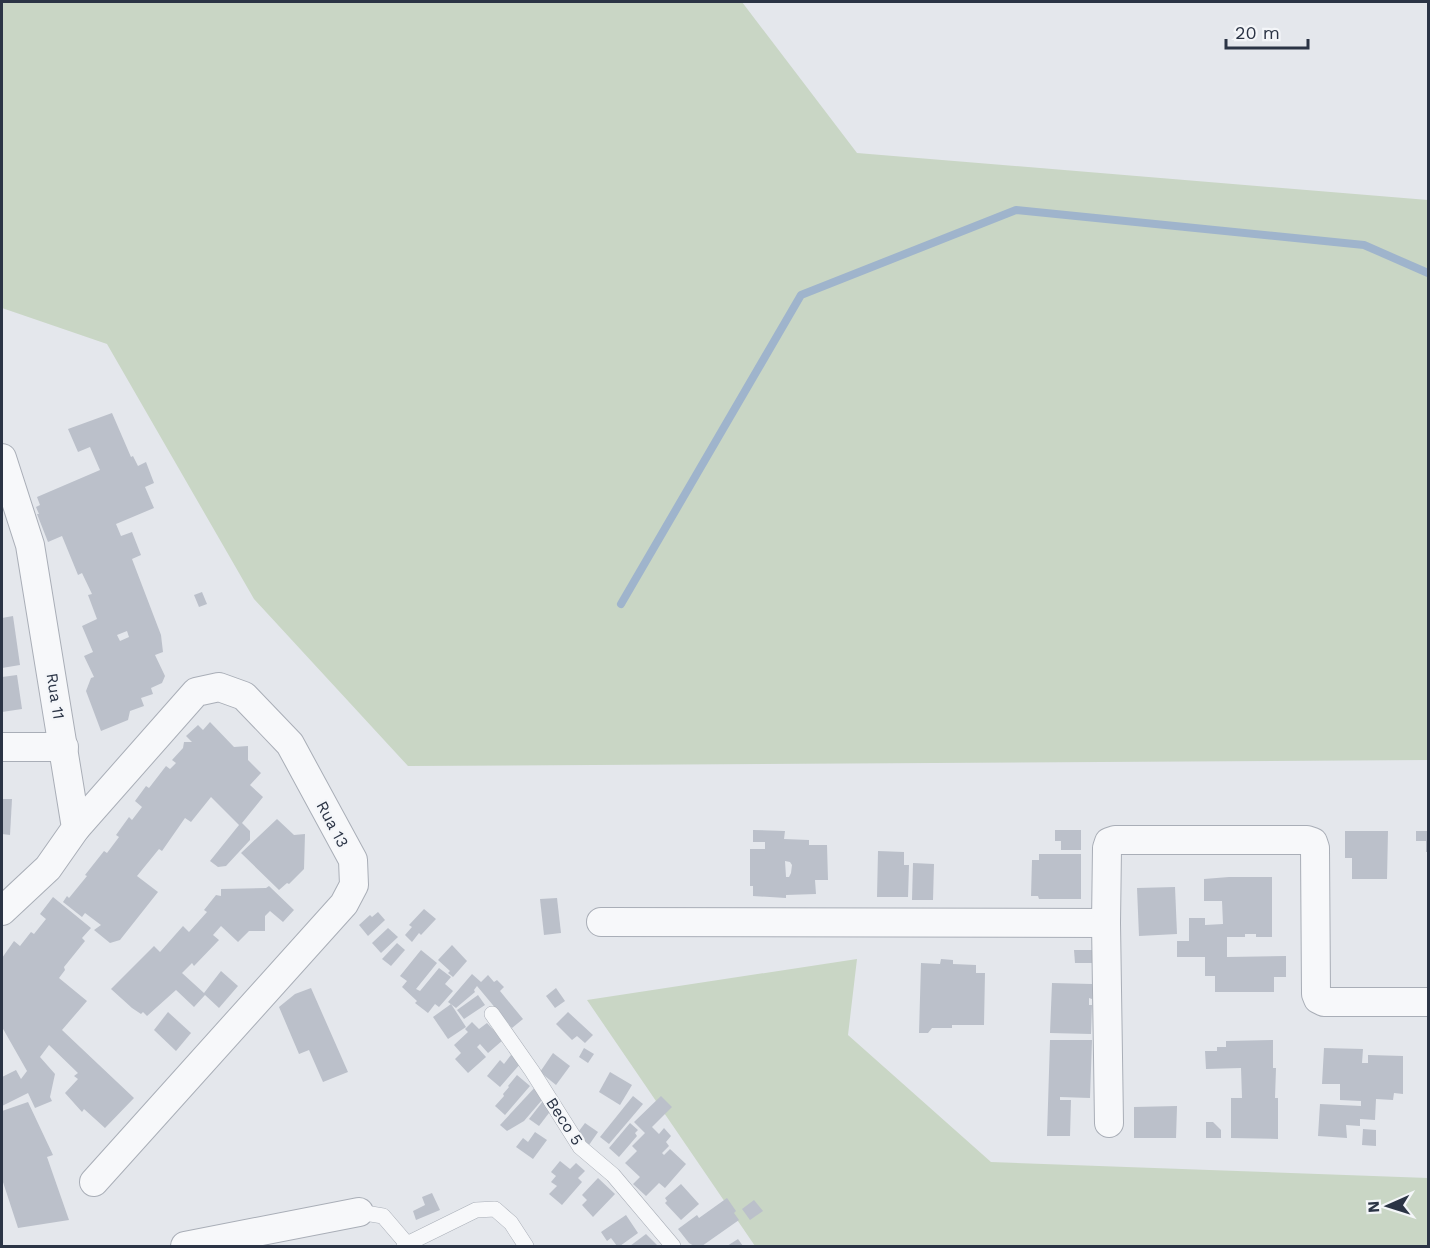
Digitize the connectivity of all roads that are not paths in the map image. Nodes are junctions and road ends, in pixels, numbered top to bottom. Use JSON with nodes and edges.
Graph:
{"nodes":[{"id":1,"x":2,"y":458,"type":"edge"},
{"id":2,"x":2,"y":747,"type":"edge"},
{"id":3,"x":64,"y":747,"type":"junction"},
{"id":4,"x":76,"y":828,"type":"junction"},
{"id":5,"x":2,"y":911,"type":"edge"},
{"id":6,"x":601,"y":922,"type":"dead end"},
{"id":7,"x":1106,"y":923,"type":"junction"},
{"id":8,"x":1428,"y":1002,"type":"edge"},
{"id":9,"x":492,"y":1014,"type":"dead end"},
{"id":10,"x":1109,"y":1122,"type":"dead end"},
{"id":11,"x":94,"y":1182,"type":"dead end"},
{"id":12,"x":359,"y":1212,"type":"joint"},
{"id":13,"x":405,"y":1245,"type":"edge"},
{"id":14,"x":185,"y":1246,"type":"edge"},
{"id":15,"x":525,"y":1246,"type":"edge"},
{"id":16,"x":673,"y":1246,"type":"edge"}],
"edges":[{"from":1,"to":3,"type":"street","name":"Rua 11"},
{"from":2,"to":3,"type":"street"},
{"from":3,"to":4,"type":"street","name":"Rua 11"},
{"from":4,"to":5,"type":"street"},
{"from":4,"to":11,"type":"street","name":"Rua 13"},
{"from":6,"to":7,"type":"street"},
{"from":7,"to":8,"type":"street"},
{"from":7,"to":10,"type":"street"},
{"from":9,"to":16,"type":"lane","name":"Beco 5"},
{"from":12,"to":13,"type":"lane"},
{"from":12,"to":14,"type":"street"},
{"from":13,"to":15,"type":"lane"}]}
